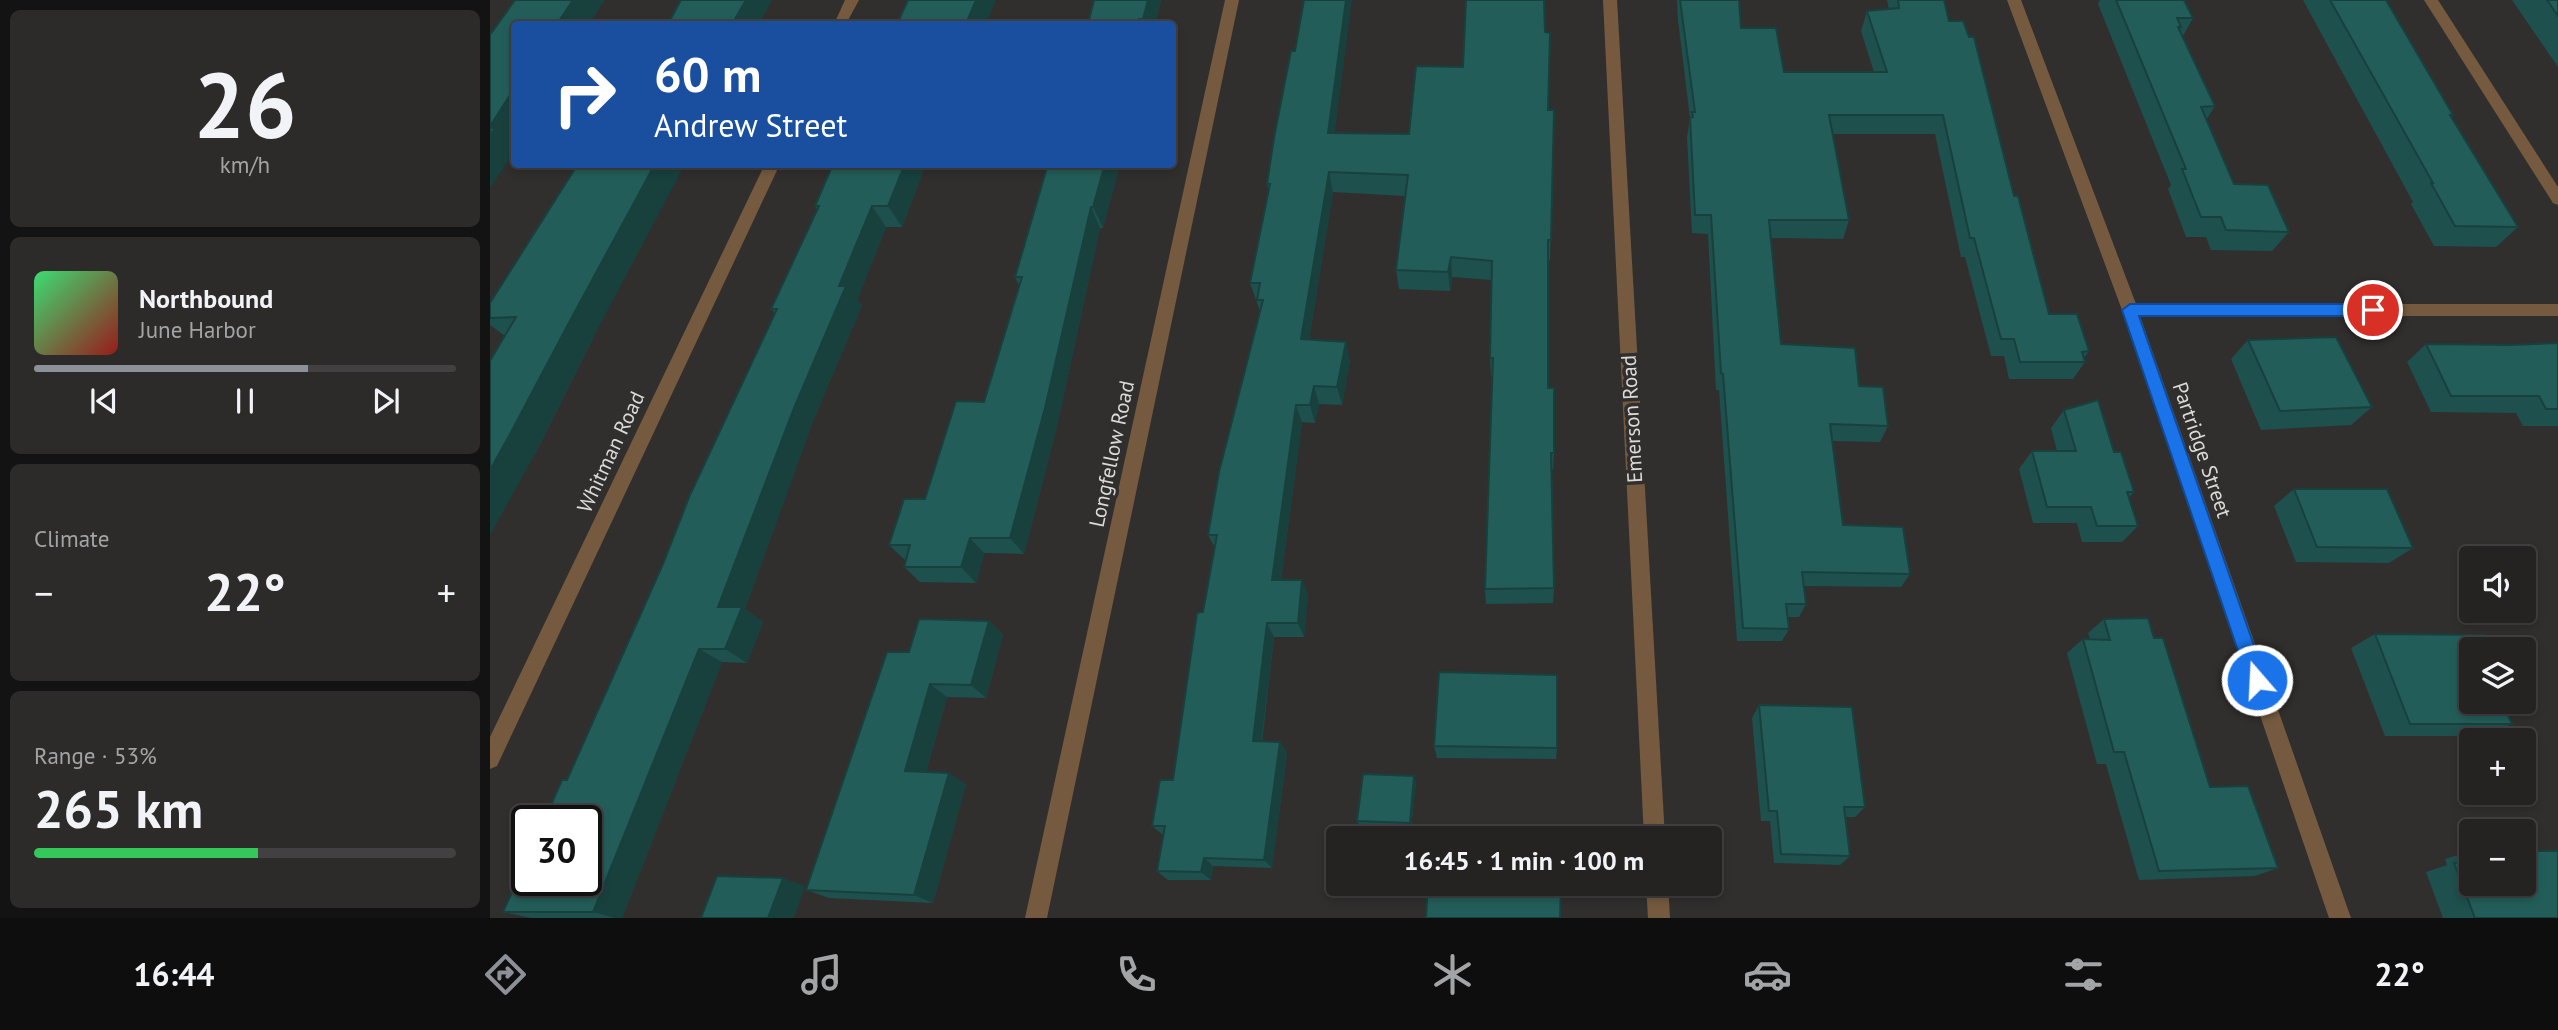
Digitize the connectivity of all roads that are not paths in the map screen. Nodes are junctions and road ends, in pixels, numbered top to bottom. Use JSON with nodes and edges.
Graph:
{"nodes":[{"id":1,"x":852,"y":0,"type":"edge"},
{"id":2,"x":1232,"y":0,"type":"edge"},
{"id":3,"x":1610,"y":0,"type":"edge"},
{"id":4,"x":2014,"y":0,"type":"edge"},
{"id":5,"x":2431,"y":0,"type":"edge"},
{"id":6,"x":842,"y":21,"type":"edge"},
{"id":7,"x":771,"y":168,"type":"edge"},
{"id":8,"x":2558,"y":199,"type":"edge"},
{"id":9,"x":2130,"y":310,"type":"junction"},
{"id":10,"x":2558,"y":310,"type":"edge"},
{"id":11,"x":490,"y":759,"type":"edge"},
{"id":12,"x":1654,"y":826,"type":"edge"},
{"id":13,"x":1658,"y":896,"type":"edge"},
{"id":14,"x":1036,"y":918,"type":"edge"},
{"id":15,"x":1659,"y":918,"type":"edge"},
{"id":16,"x":2340,"y":918,"type":"edge"}],
"edges":[{"from":1,"to":6,"type":"street"},
{"from":2,"to":14,"type":"street","name":"Longfellow Road"},
{"from":3,"to":12,"type":"street","name":"Emerson Road"},
{"from":4,"to":9,"type":"street","name":"Partridge Street"},
{"from":5,"to":8,"type":"street"},
{"from":7,"to":11,"type":"street","name":"Whitman Road"},
{"from":9,"to":10,"type":"street"},
{"from":9,"to":16,"type":"street","name":"Partridge Street"},
{"from":13,"to":15,"type":"street"}]}
